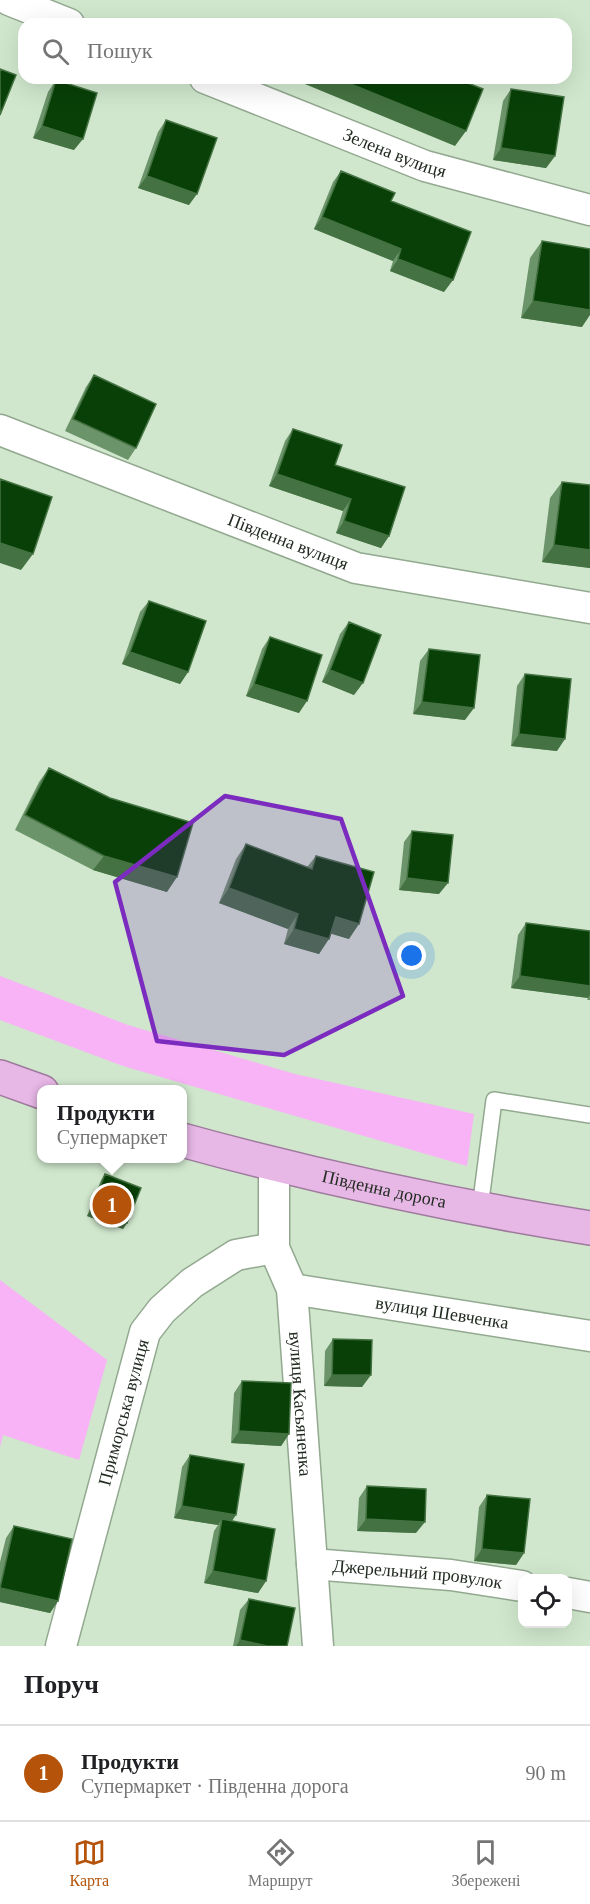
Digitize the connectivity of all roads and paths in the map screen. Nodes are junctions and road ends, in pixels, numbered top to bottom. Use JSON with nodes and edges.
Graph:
{"nodes":[{"id":1,"x":9,"y":0,"type":"edge"},
{"id":2,"x":54,"y":18,"type":"edge"},
{"id":3,"x":220,"y":84,"type":"edge"},
{"id":4,"x":590,"y":210,"type":"edge"},
{"id":5,"x":0,"y":430,"type":"edge"},
{"id":6,"x":590,"y":608,"type":"edge"},
{"id":7,"x":0,"y":1077,"type":"edge"},
{"id":8,"x":37,"y":1090,"type":"edge"},
{"id":9,"x":590,"y":1115,"type":"edge"},
{"id":10,"x":187,"y":1141,"type":"edge"},
{"id":11,"x":274,"y":1165,"type":"junction"},
{"id":12,"x":480,"y":1208,"type":"junction"},
{"id":13,"x":590,"y":1228,"type":"edge"},
{"id":14,"x":274,"y":1248,"type":"junction"},
{"id":15,"x":292,"y":1289,"type":"junction"},
{"id":16,"x":590,"y":1336,"type":"edge"},
{"id":17,"x":312,"y":1564,"type":"junction"},
{"id":18,"x":518,"y":1585,"type":"edge"},
{"id":19,"x":572,"y":1594,"type":"edge"},
{"id":20,"x":590,"y":1597,"type":"edge"},
{"id":21,"x":61,"y":1646,"type":"edge"},
{"id":22,"x":318,"y":1646,"type":"edge"}],
"edges":[{"from":1,"to":2,"type":"street"},
{"from":3,"to":4,"type":"street","name":"Зелена вулиця"},
{"from":5,"to":6,"type":"street","name":"Південна вулиця"},
{"from":7,"to":8,"type":"highway"},
{"from":9,"to":12,"type":"lane"},
{"from":10,"to":11,"type":"highway","name":"Південна дорога"},
{"from":11,"to":12,"type":"highway","name":"Південна дорога"},
{"from":11,"to":14,"type":"street","name":"вулиця Касьяненка"},
{"from":12,"to":13,"type":"highway","name":"Південна дорога"},
{"from":14,"to":15,"type":"street","name":"вулиця Касьяненка"},
{"from":14,"to":21,"type":"street","name":"Приморська вулиця"},
{"from":15,"to":16,"type":"street","name":"вулиця Шевченка"},
{"from":15,"to":17,"type":"street","name":"вулиця Касьяненка"},
{"from":17,"to":18,"type":"street","name":"Джерельний провулок"},
{"from":17,"to":22,"type":"street","name":"вулиця Касьяненка"},
{"from":19,"to":20,"type":"street"}]}
